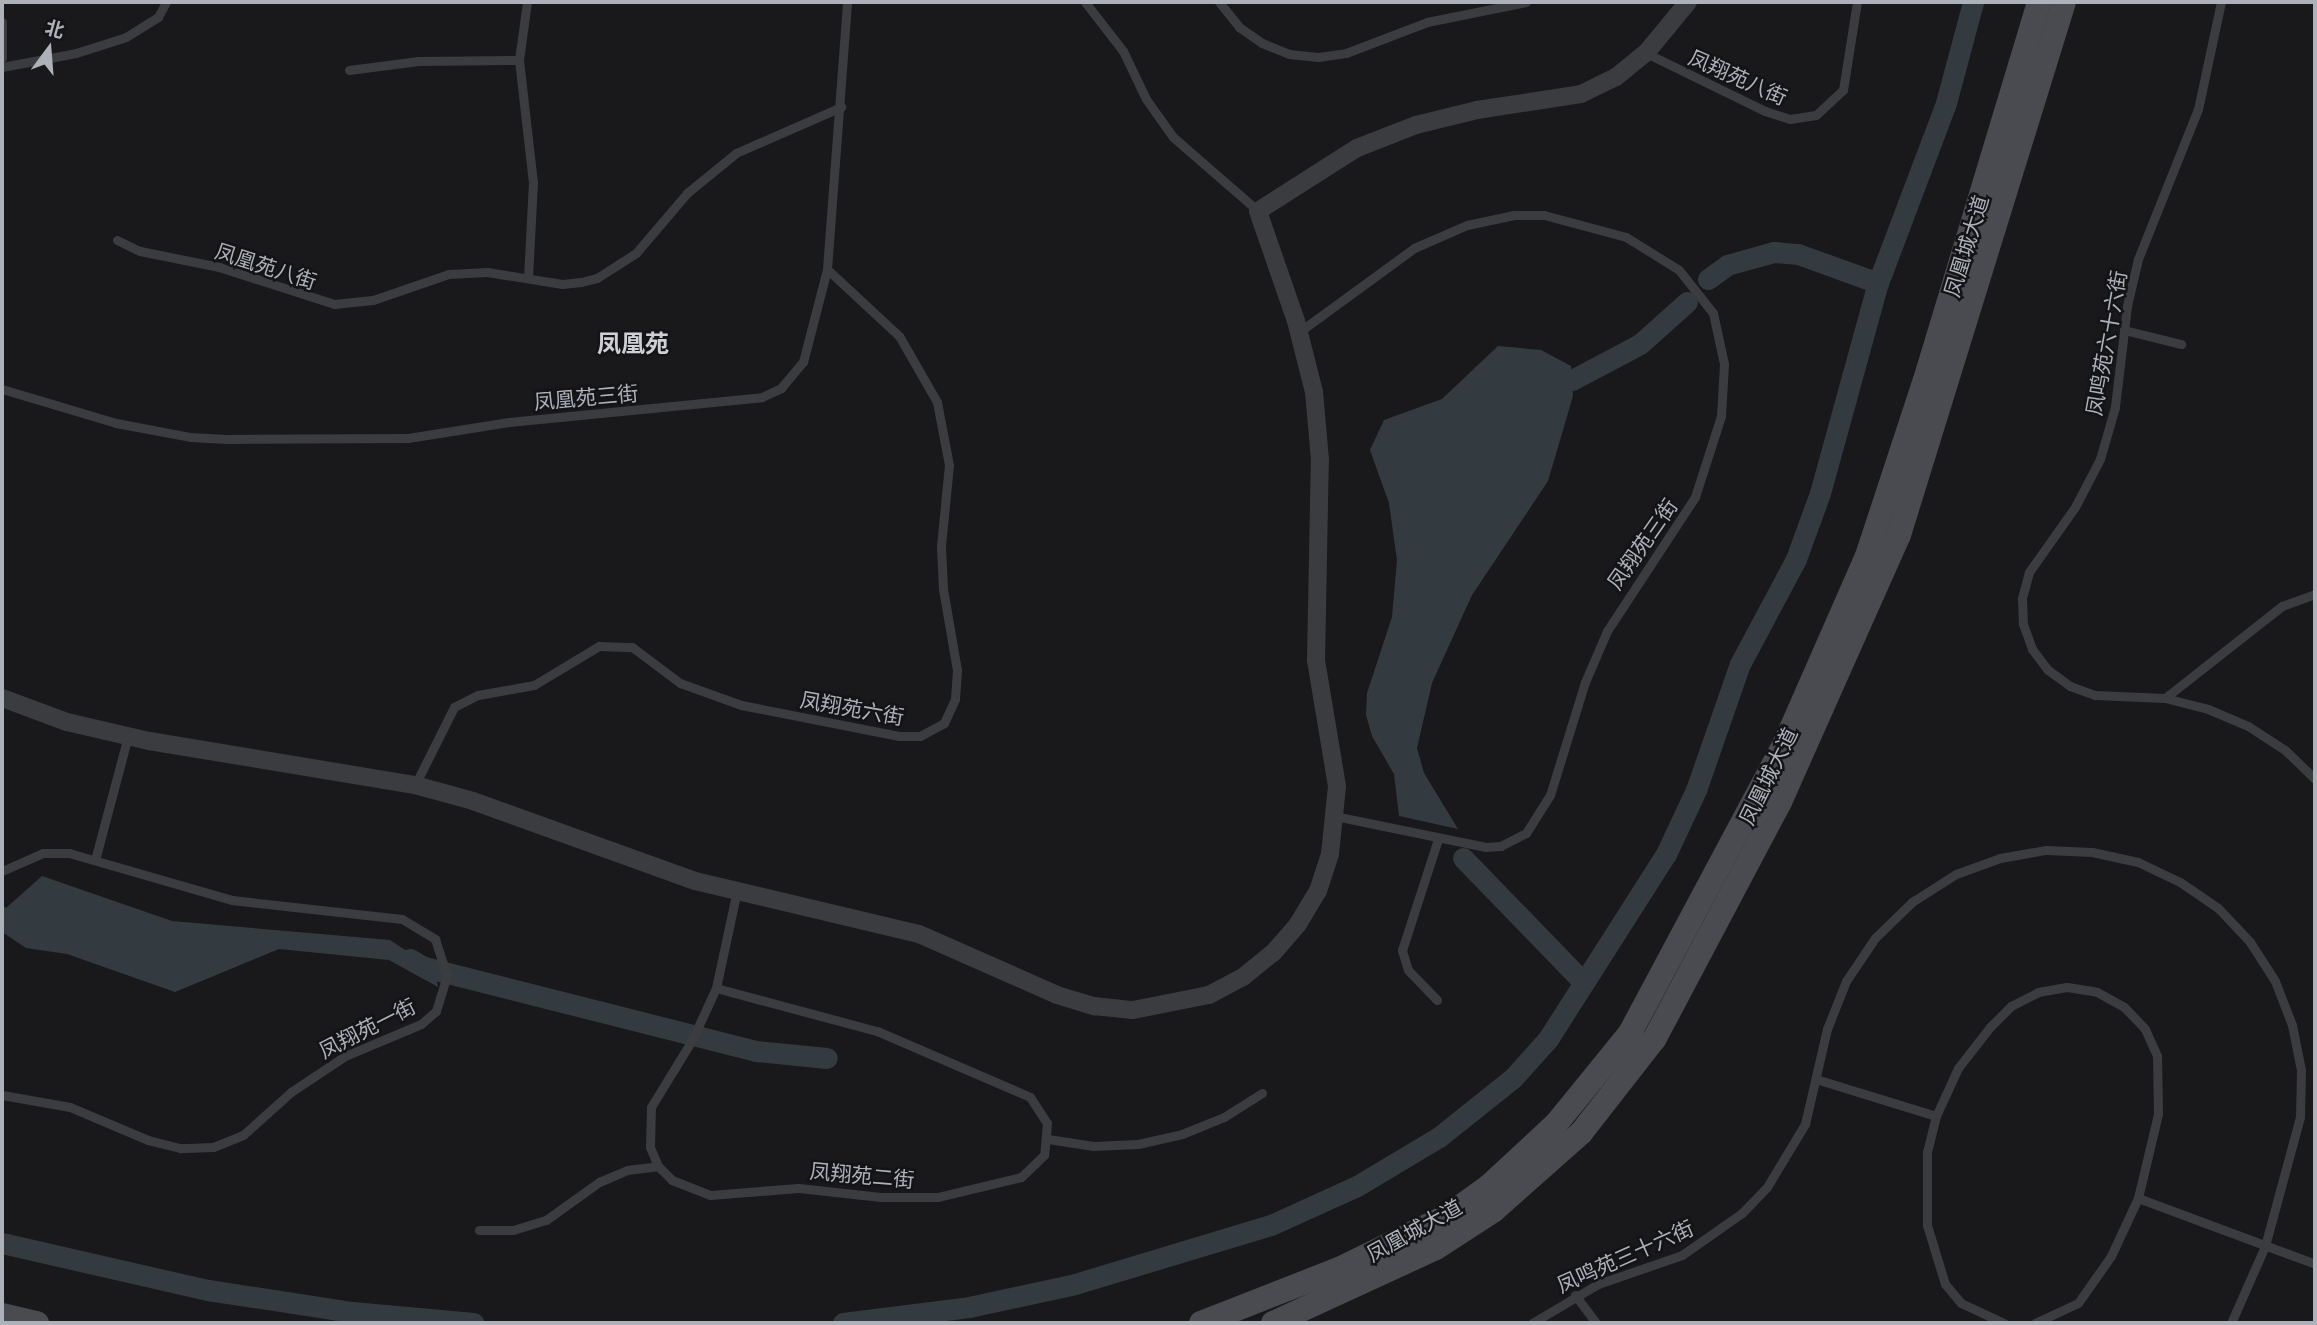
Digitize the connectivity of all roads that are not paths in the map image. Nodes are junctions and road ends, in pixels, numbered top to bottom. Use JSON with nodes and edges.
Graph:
{"nodes":[{"id":1,"x":166,"y":2,"type":"edge"},
{"id":2,"x":527,"y":2,"type":"edge"},
{"id":3,"x":847,"y":2,"type":"edge"},
{"id":4,"x":1085,"y":2,"type":"edge"},
{"id":5,"x":1219,"y":2,"type":"edge"},
{"id":6,"x":1526,"y":2,"type":"edge"},
{"id":7,"x":1688,"y":2,"type":"edge"},
{"id":8,"x":1857,"y":2,"type":"edge"},
{"id":9,"x":2039,"y":2,"type":"edge"},
{"id":10,"x":2064,"y":2,"type":"edge"},
{"id":11,"x":2221,"y":2,"type":"edge"},
{"id":12,"x":2,"y":22,"type":"edge"},
{"id":13,"x":1646,"y":53,"type":"junction"},
{"id":14,"x":2,"y":58,"type":"edge"},
{"id":15,"x":519,"y":60,"type":"junction"},
{"id":16,"x":2,"y":67,"type":"edge"},
{"id":17,"x":349,"y":70,"type":"dead end"},
{"id":18,"x":841,"y":107,"type":"junction"},
{"id":19,"x":1258,"y":211,"type":"junction"},
{"id":20,"x":117,"y":240,"type":"dead end"},
{"id":21,"x":827,"y":269,"type":"junction"},
{"id":22,"x":528,"y":278,"type":"junction"},
{"id":23,"x":2124,"y":330,"type":"junction"},
{"id":24,"x":1300,"y":332,"type":"junction"},
{"id":25,"x":2181,"y":344,"type":"dead end"},
{"id":26,"x":2,"y":389,"type":"edge"},
{"id":27,"x":2315,"y":594,"type":"edge"},
{"id":28,"x":2,"y":698,"type":"edge"},
{"id":29,"x":2165,"y":698,"type":"junction"},
{"id":30,"x":128,"y":736,"type":"junction"},
{"id":31,"x":2315,"y":779,"type":"edge"},
{"id":32,"x":415,"y":785,"type":"junction"},
{"id":33,"x":1335,"y":816,"type":"junction"},
{"id":34,"x":1438,"y":839,"type":"junction"},
{"id":35,"x":95,"y":860,"type":"junction"},
{"id":36,"x":2,"y":871,"type":"edge"},
{"id":37,"x":737,"y":890,"type":"junction"},
{"id":38,"x":716,"y":988,"type":"junction"},
{"id":39,"x":1437,"y":1000,"type":"dead end"},
{"id":40,"x":1819,"y":1080,"type":"junction"},
{"id":41,"x":1262,"y":1093,"type":"dead end"},
{"id":42,"x":2,"y":1094,"type":"edge"},
{"id":43,"x":1936,"y":1116,"type":"junction"},
{"id":44,"x":1048,"y":1139,"type":"junction"},
{"id":45,"x":658,"y":1166,"type":"junction"},
{"id":46,"x":2138,"y":1198,"type":"junction"},
{"id":47,"x":479,"y":1230,"type":"dead end"},
{"id":48,"x":2265,"y":1246,"type":"junction"},
{"id":49,"x":2315,"y":1264,"type":"edge"},
{"id":50,"x":1575,"y":1295,"type":"junction"},
{"id":51,"x":2,"y":1315,"type":"edge"},
{"id":52,"x":37,"y":1323,"type":"edge"},
{"id":53,"x":1201,"y":1323,"type":"edge"},
{"id":54,"x":1273,"y":1323,"type":"edge"},
{"id":55,"x":1532,"y":1323,"type":"edge"},
{"id":56,"x":1595,"y":1323,"type":"edge"},
{"id":57,"x":2004,"y":1323,"type":"edge"},
{"id":58,"x":2035,"y":1323,"type":"edge"},
{"id":59,"x":2231,"y":1323,"type":"edge"}],
"edges":[{"from":1,"to":16,"type":"lane"},
{"from":2,"to":15,"type":"lane"},
{"from":3,"to":18,"type":"lane","name":"凤凰苑三街"},
{"from":4,"to":19,"type":"lane"},
{"from":5,"to":6,"type":"lane"},
{"from":7,"to":13,"type":"street"},
{"from":8,"to":13,"type":"lane","name":"凤翔苑八街"},
{"from":9,"to":53,"type":"main road","name":"凤凰城大道"},
{"from":10,"to":54,"type":"main road","name":"凤凰城大道"},
{"from":11,"to":23,"type":"lane","name":"凤鸣苑六十六街"},
{"from":12,"to":14,"type":"lane"},
{"from":13,"to":19,"type":"street"},
{"from":15,"to":17,"type":"lane"},
{"from":15,"to":22,"type":"lane"},
{"from":18,"to":21,"type":"lane","name":"凤凰苑三街"},
{"from":18,"to":22,"type":"lane","name":"凤凰苑八街"},
{"from":19,"to":24,"type":"street"},
{"from":20,"to":22,"type":"lane","name":"凤凰苑八街"},
{"from":21,"to":26,"type":"lane","name":"凤凰苑三街"},
{"from":21,"to":32,"type":"lane","name":"凤翔苑六街"},
{"from":23,"to":25,"type":"lane"},
{"from":23,"to":29,"type":"lane","name":"凤鸣苑六十六街"},
{"from":24,"to":33,"type":"street"},
{"from":24,"to":34,"type":"lane","name":"凤翔苑三街"},
{"from":27,"to":29,"type":"lane"},
{"from":28,"to":30,"type":"street"},
{"from":29,"to":31,"type":"lane"},
{"from":30,"to":32,"type":"street"},
{"from":30,"to":35,"type":"lane"},
{"from":32,"to":37,"type":"street"},
{"from":33,"to":34,"type":"lane","name":"凤翔苑三街"},
{"from":33,"to":37,"type":"street"},
{"from":34,"to":39,"type":"lane"},
{"from":35,"to":36,"type":"lane","name":"凤翔苑一街"},
{"from":35,"to":42,"type":"lane","name":"凤翔苑一街"},
{"from":37,"to":38,"type":"lane"},
{"from":38,"to":44,"type":"lane"},
{"from":38,"to":45,"type":"lane"},
{"from":40,"to":43,"type":"lane"},
{"from":40,"to":48,"type":"lane","name":"凤鸣苑三十六街"},
{"from":40,"to":50,"type":"lane","name":"凤鸣苑三十六街"},
{"from":41,"to":44,"type":"lane"},
{"from":43,"to":46,"type":"lane"},
{"from":43,"to":57,"type":"lane"},
{"from":44,"to":45,"type":"lane","name":"凤翔苑二街"},
{"from":45,"to":47,"type":"lane"},
{"from":46,"to":48,"type":"lane"},
{"from":46,"to":58,"type":"lane"},
{"from":48,"to":49,"type":"lane"},
{"from":48,"to":59,"type":"lane","name":"凤鸣苑三十六街"},
{"from":50,"to":55,"type":"lane","name":"凤鸣苑三十六街"},
{"from":50,"to":56,"type":"lane"},
{"from":51,"to":52,"type":"main road"}]}
